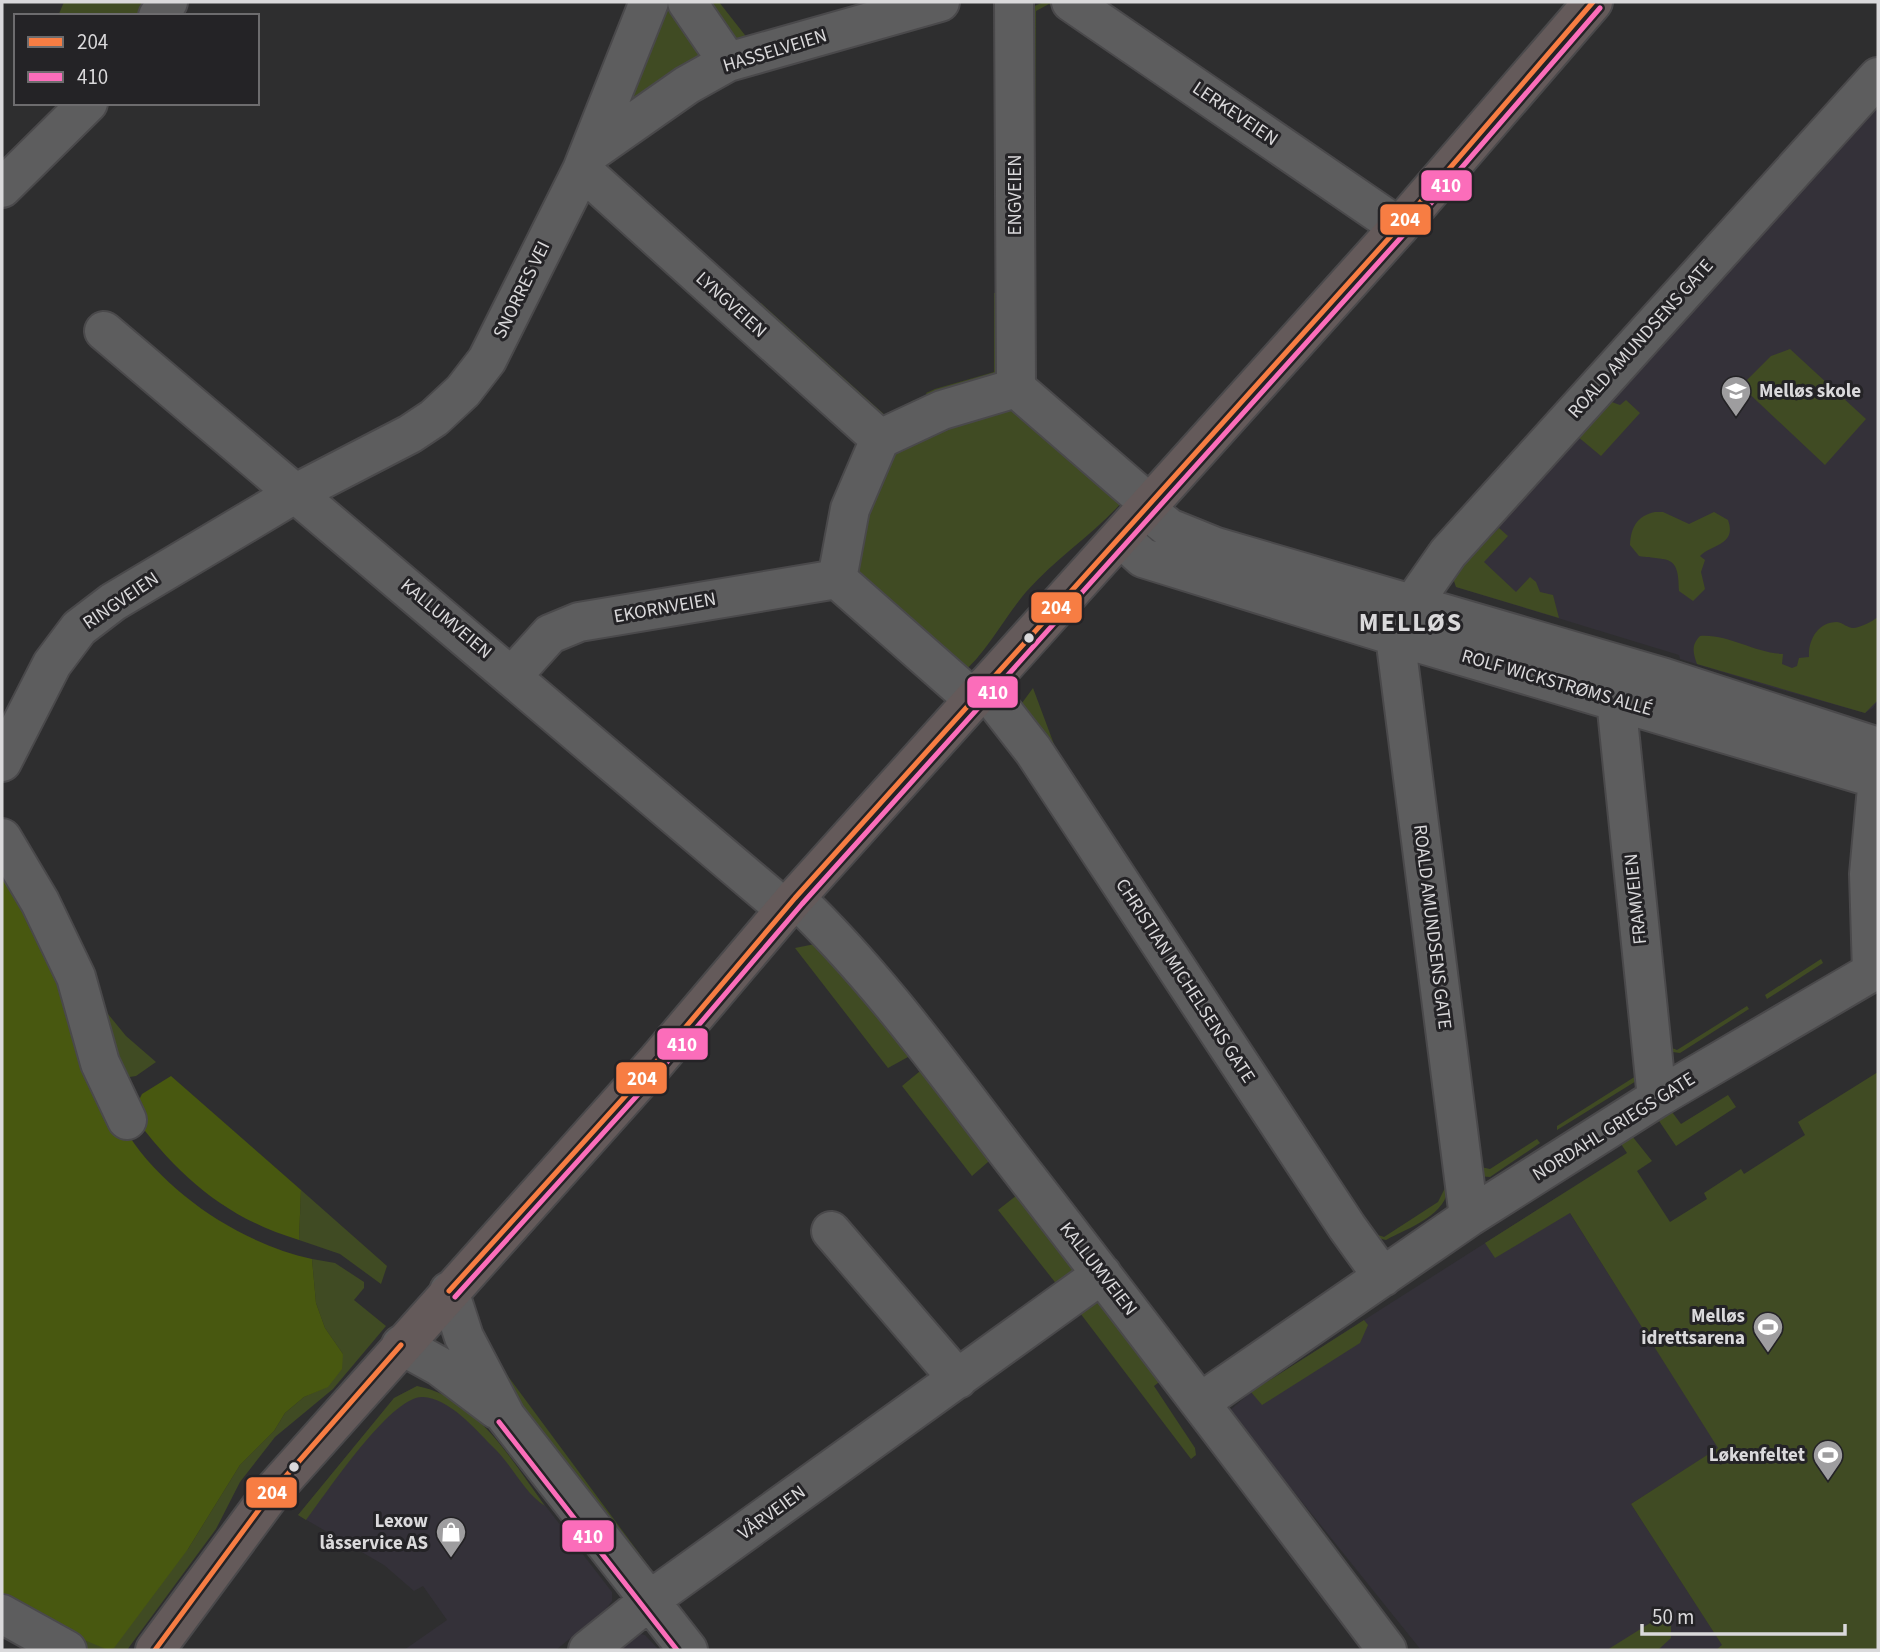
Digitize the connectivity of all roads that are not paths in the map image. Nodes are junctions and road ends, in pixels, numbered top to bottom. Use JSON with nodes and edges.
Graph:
{"nodes":[{"id":1,"x":649,"y":2,"type":"edge"},
{"id":2,"x":687,"y":2,"type":"edge"},
{"id":3,"x":940,"y":2,"type":"edge"},
{"id":4,"x":1014,"y":2,"type":"edge"},
{"id":5,"x":1071,"y":2,"type":"edge"},
{"id":6,"x":1592,"y":2,"type":"edge"},
{"id":7,"x":728,"y":62,"type":"junction"},
{"id":8,"x":1878,"y":77,"type":"edge"},
{"id":9,"x":86,"y":105,"type":"edge"},
{"id":10,"x":586,"y":162,"type":"junction"},
{"id":11,"x":2,"y":188,"type":"edge"},
{"id":12,"x":1399,"y":227,"type":"junction"},
{"id":13,"x":104,"y":331,"type":"dead end"},
{"id":14,"x":1016,"y":388,"type":"junction"},
{"id":15,"x":880,"y":439,"type":"junction"},
{"id":16,"x":296,"y":493,"type":"junction"},
{"id":17,"x":1142,"y":501,"type":"junction"},
{"id":18,"x":1121,"y":538,"type":"junction"},
{"id":19,"x":837,"y":579,"type":"junction"},
{"id":20,"x":1403,"y":621,"type":"junction"},
{"id":21,"x":513,"y":675,"type":"junction"},
{"id":22,"x":979,"y":693,"type":"junction"},
{"id":23,"x":1616,"y":700,"type":"junction"},
{"id":24,"x":1878,"y":747,"type":"edge"},
{"id":25,"x":2,"y":762,"type":"edge"},
{"id":26,"x":1878,"y":778,"type":"edge"},
{"id":27,"x":2,"y":838,"type":"edge"},
{"id":28,"x":791,"y":904,"type":"junction"},
{"id":29,"x":1657,"y":1098,"type":"junction"},
{"id":30,"x":127,"y":1120,"type":"dead end"},
{"id":31,"x":1469,"y":1217,"type":"junction"},
{"id":32,"x":831,"y":1231,"type":"dead end"},
{"id":33,"x":1102,"y":1274,"type":"junction"},
{"id":34,"x":1383,"y":1277,"type":"junction"},
{"id":35,"x":449,"y":1291,"type":"junction"},
{"id":36,"x":401,"y":1345,"type":"junction"},
{"id":37,"x":958,"y":1379,"type":"junction"},
{"id":38,"x":1200,"y":1402,"type":"junction"},
{"id":39,"x":506,"y":1417,"type":"junction"},
{"id":40,"x":649,"y":1600,"type":"junction"},
{"id":41,"x":2,"y":1614,"type":"edge"},
{"id":42,"x":66,"y":1650,"type":"edge"},
{"id":43,"x":155,"y":1650,"type":"edge"},
{"id":44,"x":588,"y":1650,"type":"edge"},
{"id":45,"x":688,"y":1650,"type":"edge"},
{"id":46,"x":1387,"y":1650,"type":"edge"}],
"edges":[{"from":1,"to":10,"type":"street","name":"SNORRES VEI"},
{"from":2,"to":7,"type":"street"},
{"from":3,"to":7,"type":"street","name":"HASSELVEIEN"},
{"from":4,"to":14,"type":"street","name":"ENGVEIEN"},
{"from":5,"to":12,"type":"street","name":"LERKEVEIEN"},
{"from":6,"to":12,"type":"main road"},
{"from":7,"to":10,"type":"street","name":"HASSELVEIEN"},
{"from":8,"to":20,"type":"street","name":"ROALD AMUNDSENS GATE"},
{"from":9,"to":11,"type":"street"},
{"from":10,"to":15,"type":"street","name":"LYNGVEIEN"},
{"from":10,"to":16,"type":"street","name":"SNORRES VEI"},
{"from":12,"to":17,"type":"main road"},
{"from":13,"to":16,"type":"street","name":"KALLUMVEIEN"},
{"from":14,"to":15,"type":"street"},
{"from":14,"to":17,"type":"street","name":"ROLF WICKSTRØMS ALLÉ"},
{"from":15,"to":19,"type":"street"},
{"from":16,"to":21,"type":"street","name":"KALLUMVEIEN"},
{"from":16,"to":25,"type":"street","name":"RINGVEIEN"},
{"from":17,"to":18,"type":"main road"},
{"from":17,"to":20,"type":"street","name":"ROLF WICKSTRØMS ALLÉ"},
{"from":18,"to":20,"type":"street","name":"ROLF WICKSTRØMS ALLÉ"},
{"from":18,"to":22,"type":"main road"},
{"from":19,"to":21,"type":"street","name":"EKORNVEIEN"},
{"from":19,"to":22,"type":"street","name":"CHRISTIAN MICHELSENS GATE"},
{"from":20,"to":23,"type":"street","name":"ROLF WICKSTRØMS ALLÉ"},
{"from":20,"to":24,"type":"street","name":"ROLF WICKSTRØMS ALLÉ"},
{"from":20,"to":31,"type":"street","name":"ROALD AMUNDSENS GATE"},
{"from":21,"to":28,"type":"street","name":"KALLUMVEIEN"},
{"from":22,"to":28,"type":"main road"},
{"from":22,"to":34,"type":"street","name":"CHRISTIAN MICHELSENS GATE"},
{"from":23,"to":26,"type":"street","name":"ROLF WICKSTRØMS ALLÉ"},
{"from":23,"to":29,"type":"street","name":"FRAMVEIEN"},
{"from":26,"to":29,"type":"street","name":"NORDAHL GRIEGS GATE"},
{"from":27,"to":30,"type":"street"},
{"from":28,"to":33,"type":"street","name":"KALLUMVEIEN"},
{"from":28,"to":35,"type":"main road"},
{"from":29,"to":31,"type":"street","name":"NORDAHL GRIEGS GATE"},
{"from":31,"to":34,"type":"street","name":"NORDAHL GRIEGS GATE"},
{"from":32,"to":37,"type":"street"},
{"from":33,"to":37,"type":"street","name":"VÅRVEIEN"},
{"from":33,"to":38,"type":"street","name":"KALLUMVEIEN"},
{"from":34,"to":38,"type":"street","name":"NORDAHL GRIEGS GATE"},
{"from":35,"to":36,"type":"main road"},
{"from":35,"to":39,"type":"street"},
{"from":36,"to":39,"type":"street"},
{"from":36,"to":43,"type":"main road"},
{"from":37,"to":40,"type":"street","name":"VÅRVEIEN"},
{"from":38,"to":46,"type":"street","name":"KALLUMVEIEN"},
{"from":39,"to":40,"type":"street"},
{"from":40,"to":44,"type":"street","name":"VÅRVEIEN"},
{"from":40,"to":45,"type":"street"},
{"from":41,"to":42,"type":"street"}]}
